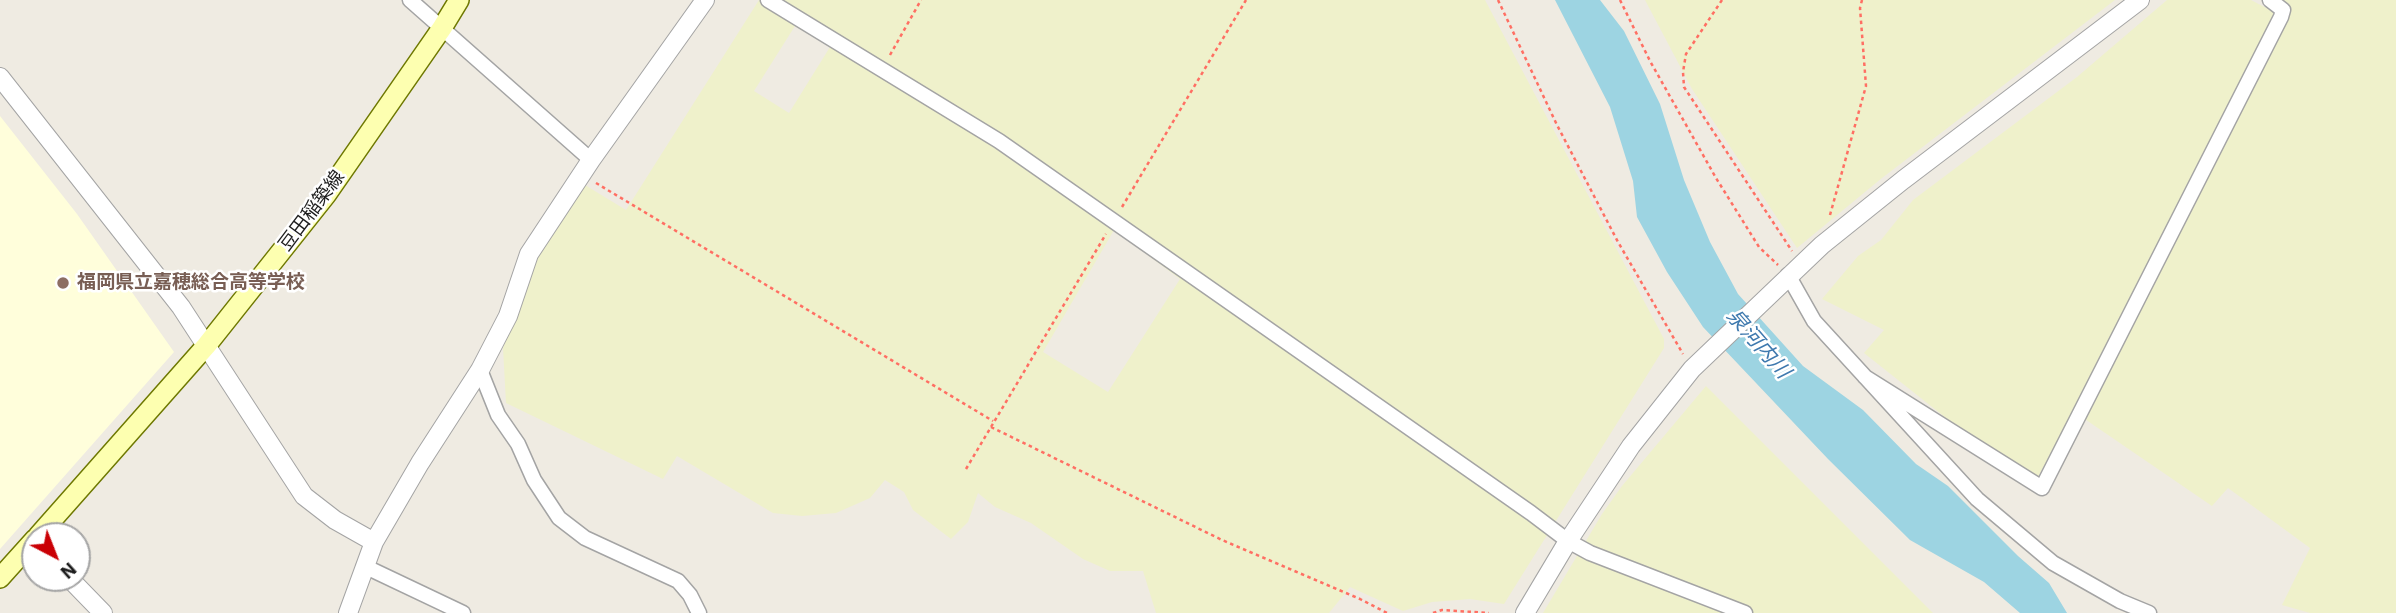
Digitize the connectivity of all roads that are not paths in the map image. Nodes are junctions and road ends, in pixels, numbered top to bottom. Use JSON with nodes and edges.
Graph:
{"nodes":[{"id":1,"x":410,"y":0,"type":"edge"},
{"id":2,"x":459,"y":0,"type":"edge"},
{"id":3,"x":705,"y":0,"type":"edge"},
{"id":4,"x":768,"y":0,"type":"edge"},
{"id":5,"x":2140,"y":0,"type":"edge"},
{"id":6,"x":2270,"y":0,"type":"edge"},
{"id":7,"x":442,"y":28,"type":"junction"},
{"id":8,"x":0,"y":77,"type":"edge"},
{"id":9,"x":586,"y":167,"type":"junction"},
{"id":10,"x":1794,"y":269,"type":"junction"},
{"id":11,"x":206,"y":346,"type":"junction"},
{"id":12,"x":480,"y":370,"type":"junction"},
{"id":13,"x":1865,"y":377,"type":"junction"},
{"id":14,"x":52,"y":522,"type":"edge"},
{"id":15,"x":1568,"y":541,"type":"junction"},
{"id":16,"x":374,"y":542,"type":"junction"},
{"id":17,"x":21,"y":556,"type":"edge"},
{"id":18,"x":364,"y":566,"type":"junction"},
{"id":19,"x":0,"y":579,"type":"edge"},
{"id":20,"x":83,"y":592,"type":"edge"},
{"id":21,"x":103,"y":613,"type":"edge"},
{"id":22,"x":348,"y":613,"type":"edge"},
{"id":23,"x":463,"y":613,"type":"edge"},
{"id":24,"x":699,"y":613,"type":"edge"},
{"id":25,"x":1525,"y":613,"type":"edge"},
{"id":26,"x":1745,"y":613,"type":"edge"},
{"id":27,"x":2149,"y":613,"type":"edge"}],
"edges":[{"from":1,"to":7,"type":"street"},
{"from":2,"to":7,"type":"main road","name":"豆田稲築線"},
{"from":3,"to":9,"type":"street"},
{"from":4,"to":15,"type":"street"},
{"from":5,"to":10,"type":"street"},
{"from":6,"to":13,"type":"street"},
{"from":7,"to":9,"type":"street"},
{"from":7,"to":11,"type":"main road","name":"豆田稲築線"},
{"from":8,"to":11,"type":"street"},
{"from":9,"to":12,"type":"street"},
{"from":10,"to":13,"type":"street"},
{"from":10,"to":15,"type":"street"},
{"from":11,"to":14,"type":"main road","name":"豆田稲築線"},
{"from":11,"to":16,"type":"street"},
{"from":12,"to":16,"type":"street"},
{"from":12,"to":24,"type":"street"},
{"from":13,"to":27,"type":"street"},
{"from":15,"to":25,"type":"street"},
{"from":15,"to":26,"type":"street"},
{"from":16,"to":18,"type":"street"},
{"from":17,"to":19,"type":"main road","name":"豆田稲築線"},
{"from":18,"to":22,"type":"street"},
{"from":18,"to":23,"type":"street"},
{"from":20,"to":21,"type":"street"}]}
